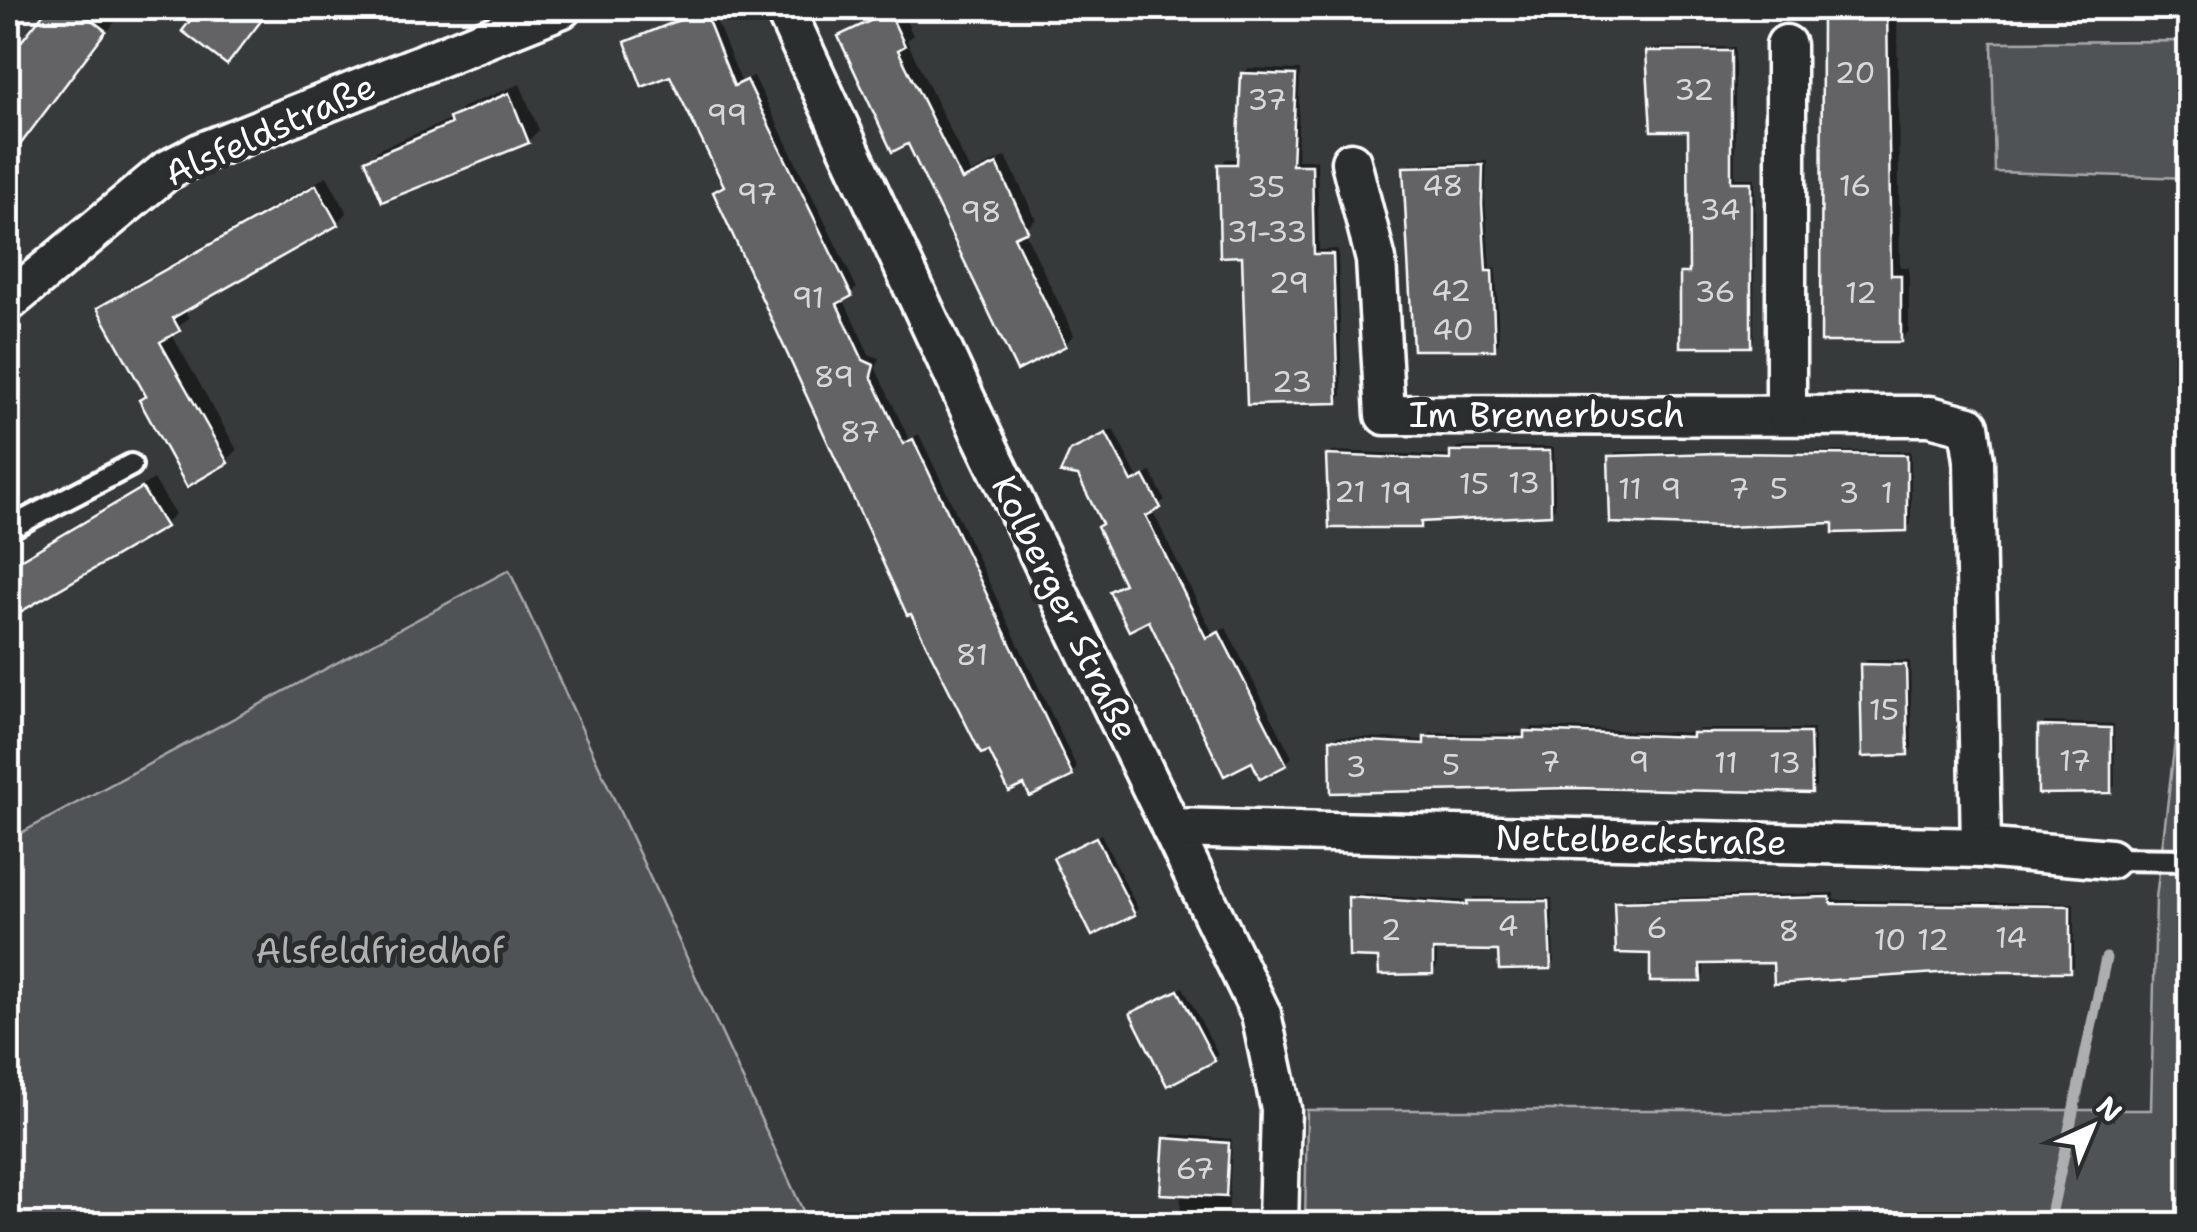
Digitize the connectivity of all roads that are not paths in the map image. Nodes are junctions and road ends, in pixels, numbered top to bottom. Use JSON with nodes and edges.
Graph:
{"nodes":[{"id":1,"x":562,"y":8,"type":"edge"},
{"id":2,"x":784,"y":8,"type":"edge"},
{"id":3,"x":1786,"y":44,"type":"dead end"},
{"id":4,"x":1351,"y":162,"type":"dead end"},
{"id":5,"x":8,"y":302,"type":"edge"},
{"id":6,"x":1786,"y":414,"type":"junction"},
{"id":7,"x":131,"y":464,"type":"dead end"},
{"id":8,"x":8,"y":529,"type":"edge"},
{"id":9,"x":1171,"y":828,"type":"junction"},
{"id":10,"x":1981,"y":848,"type":"junction"},
{"id":11,"x":2110,"y":859,"type":"joint"},
{"id":12,"x":2190,"y":860,"type":"edge"},
{"id":13,"x":1278,"y":1224,"type":"edge"}],
"edges":[{"from":1,"to":5,"type":"street","name":"Alsfeldstraße"},
{"from":2,"to":9,"type":"street","name":"Kolberger Straße"},
{"from":3,"to":6,"type":"street"},
{"from":4,"to":6,"type":"street","name":"Im Bremerbusch"},
{"from":6,"to":10,"type":"street","name":"Im Bremerbusch"},
{"from":7,"to":8,"type":"lane"},
{"from":9,"to":10,"type":"street","name":"Nettelbeckstraße"},
{"from":9,"to":13,"type":"street","name":"Kolberger Straße"},
{"from":10,"to":11,"type":"street","name":"Nettelbeckstraße"},
{"from":11,"to":12,"type":"lane"}]}
